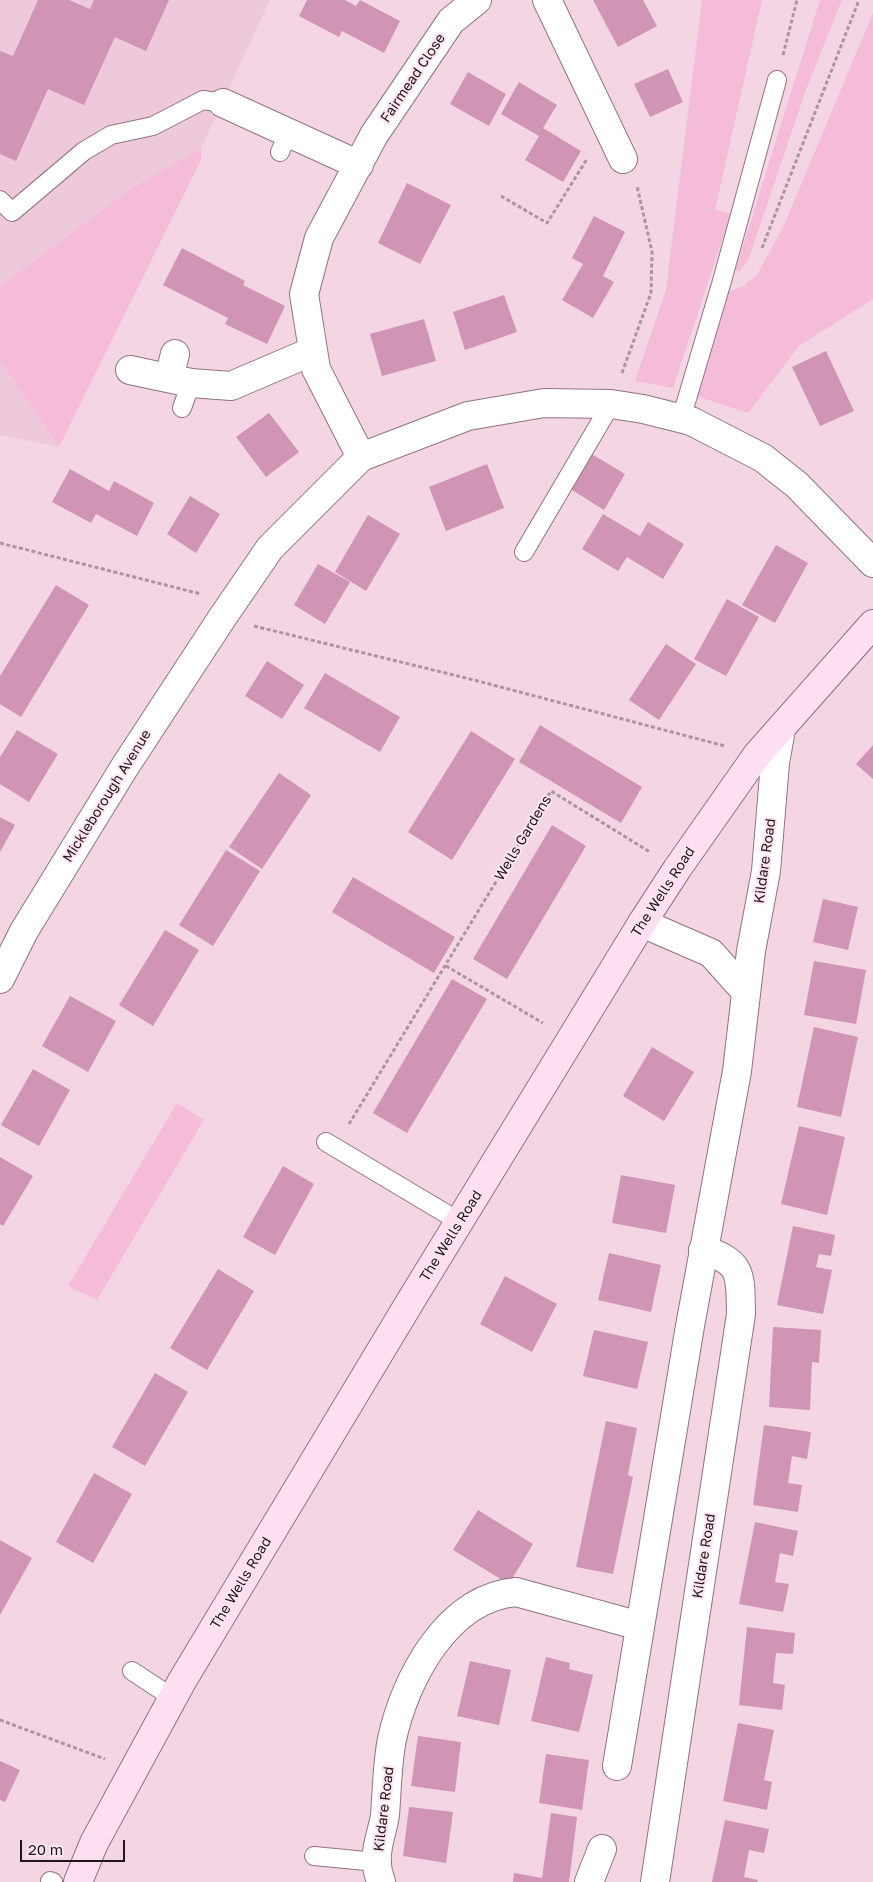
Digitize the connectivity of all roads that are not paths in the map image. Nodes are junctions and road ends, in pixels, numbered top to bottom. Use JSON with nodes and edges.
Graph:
{"nodes":[{"id":1,"x":477,"y":0,"type":"edge"},
{"id":2,"x":547,"y":0,"type":"edge"},
{"id":3,"x":776,"y":80,"type":"road end"},
{"id":4,"x":223,"y":103,"type":"joint"},
{"id":5,"x":622,"y":159,"type":"road end"},
{"id":6,"x":359,"y":164,"type":"junction"},
{"id":7,"x":0,"y":200,"type":"edge"},
{"id":8,"x":313,"y":352,"type":"junction"},
{"id":9,"x":130,"y":370,"type":"dead end"},
{"id":10,"x":178,"y":372,"type":"junction"},
{"id":11,"x":611,"y":404,"type":"junction"},
{"id":12,"x":182,"y":408,"type":"dead end"},
{"id":13,"x":681,"y":419,"type":"junction"},
{"id":14,"x":361,"y":456,"type":"junction"},
{"id":15,"x":524,"y":552,"type":"dead end"},
{"id":16,"x":873,"y":563,"type":"edge"},
{"id":17,"x":873,"y":624,"type":"edge"},
{"id":18,"x":781,"y":729,"type":"junction"},
{"id":19,"x":642,"y":923,"type":"junction"},
{"id":20,"x":0,"y":979,"type":"edge"},
{"id":21,"x":746,"y":992,"type":"junction"},
{"id":22,"x":330,"y":1145,"type":"road end"},
{"id":23,"x":460,"y":1222,"type":"junction"},
{"id":24,"x":703,"y":1250,"type":"junction"},
{"id":25,"x":640,"y":1626,"type":"junction"},
{"id":26,"x":132,"y":1671,"type":"dead end"},
{"id":27,"x":173,"y":1698,"type":"junction"},
{"id":28,"x":618,"y":1766,"type":"dead end"},
{"id":29,"x":602,"y":1850,"type":"dead end"},
{"id":30,"x":314,"y":1856,"type":"dead end"},
{"id":31,"x":379,"y":1872,"type":"edge"},
{"id":32,"x":78,"y":1882,"type":"edge"},
{"id":33,"x":588,"y":1882,"type":"edge"},
{"id":34,"x":655,"y":1882,"type":"edge"}],
"edges":[{"from":1,"to":6,"type":"street","name":"Fairmead Close"},
{"from":2,"to":5,"type":"street"},
{"from":3,"to":13,"type":"lane"},
{"from":4,"to":6,"type":"street"},
{"from":4,"to":7,"type":"lane"},
{"from":6,"to":8,"type":"street","name":"Fairmead Close"},
{"from":8,"to":10,"type":"street"},
{"from":8,"to":14,"type":"street","name":"Fairmead Close"},
{"from":9,"to":10,"type":"street"},
{"from":10,"to":12,"type":"lane"},
{"from":11,"to":13,"type":"street","name":"Mickleborough Avenue"},
{"from":11,"to":14,"type":"street","name":"Mickleborough Avenue"},
{"from":11,"to":15,"type":"lane"},
{"from":13,"to":16,"type":"street","name":"Mickleborough Avenue"},
{"from":14,"to":20,"type":"street","name":"Mickleborough Avenue"},
{"from":17,"to":18,"type":"street","name":"The Wells Road"},
{"from":18,"to":19,"type":"street","name":"The Wells Road"},
{"from":18,"to":21,"type":"street","name":"Kildare Road"},
{"from":19,"to":21,"type":"street"},
{"from":19,"to":23,"type":"street","name":"The Wells Road"},
{"from":21,"to":24,"type":"street","name":"Kildare Road"},
{"from":22,"to":23,"type":"lane"},
{"from":23,"to":27,"type":"street","name":"The Wells Road"},
{"from":24,"to":25,"type":"street","name":"Kildare Road"},
{"from":24,"to":34,"type":"street","name":"Kildare Road"},
{"from":25,"to":28,"type":"street","name":"Kildare Road"},
{"from":25,"to":31,"type":"street","name":"Kildare Road"},
{"from":26,"to":27,"type":"lane"},
{"from":27,"to":32,"type":"street","name":"The Wells Road"},
{"from":29,"to":33,"type":"street"},
{"from":30,"to":31,"type":"lane"}]}
